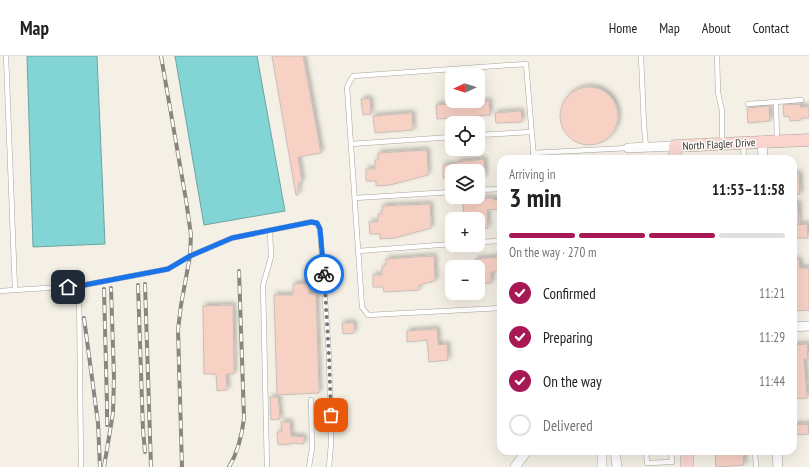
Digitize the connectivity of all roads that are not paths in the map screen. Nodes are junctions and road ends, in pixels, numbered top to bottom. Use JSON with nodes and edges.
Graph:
{"nodes":[{"id":1,"x":6,"y":56,"type":"edge"},
{"id":2,"x":642,"y":56,"type":"edge"},
{"id":3,"x":717,"y":56,"type":"edge"},
{"id":4,"x":801,"y":100,"type":"dead end"},
{"id":5,"x":776,"y":102,"type":"junction"},
{"id":6,"x":748,"y":104,"type":"dead end"},
{"id":7,"x":531,"y":132,"type":"junction"},
{"id":8,"x":485,"y":135,"type":"edge"},
{"id":9,"x":445,"y":137,"type":"edge"},
{"id":10,"x":809,"y":140,"type":"edge"},
{"id":11,"x":777,"y":141,"type":"junction"},
{"id":12,"x":762,"y":142,"type":"junction"},
{"id":13,"x":743,"y":143,"type":"junction"},
{"id":14,"x":351,"y":144,"type":"junction"},
{"id":15,"x":722,"y":144,"type":"junction"},
{"id":16,"x":675,"y":146,"type":"junction"},
{"id":17,"x":646,"y":147,"type":"junction"},
{"id":18,"x":628,"y":148,"type":"joint"},
{"id":19,"x":533,"y":153,"type":"joint"},
{"id":20,"x":675,"y":155,"type":"edge"},
{"id":21,"x":744,"y":155,"type":"edge"},
{"id":22,"x":763,"y":155,"type":"edge"},
{"id":23,"x":497,"y":189,"type":"edge"},
{"id":24,"x":485,"y":190,"type":"edge"},
{"id":25,"x":445,"y":192,"type":"edge"},
{"id":26,"x":355,"y":198,"type":"junction"},
{"id":27,"x":270,"y":230,"type":"junction"},
{"id":28,"x":497,"y":241,"type":"edge"},
{"id":29,"x":485,"y":242,"type":"edge"},
{"id":30,"x":445,"y":245,"type":"edge"},
{"id":31,"x":358,"y":251,"type":"junction"},
{"id":32,"x":79,"y":286,"type":"junction"},
{"id":33,"x":15,"y":290,"type":"junction"},
{"id":34,"x":0,"y":291,"type":"edge"},
{"id":35,"x":497,"y":308,"type":"edge"},
{"id":36,"x":809,"y":326,"type":"edge"},
{"id":37,"x":797,"y":327,"type":"edge"},
{"id":38,"x":311,"y":400,"type":"dead end"},
{"id":39,"x":524,"y":455,"type":"edge"},
{"id":40,"x":602,"y":455,"type":"edge"},
{"id":41,"x":616,"y":455,"type":"edge"},
{"id":42,"x":646,"y":455,"type":"edge"},
{"id":43,"x":671,"y":455,"type":"edge"},
{"id":44,"x":687,"y":455,"type":"edge"},
{"id":45,"x":755,"y":455,"type":"edge"},
{"id":46,"x":777,"y":455,"type":"edge"},
{"id":47,"x":652,"y":465,"type":"edge"},
{"id":48,"x":81,"y":467,"type":"edge"},
{"id":49,"x":266,"y":467,"type":"edge"},
{"id":50,"x":309,"y":467,"type":"edge"},
{"id":51,"x":329,"y":467,"type":"edge"},
{"id":52,"x":515,"y":467,"type":"edge"},
{"id":53,"x":602,"y":467,"type":"edge"},
{"id":54,"x":617,"y":467,"type":"edge"},
{"id":55,"x":687,"y":467,"type":"edge"},
{"id":56,"x":756,"y":467,"type":"edge"},
{"id":57,"x":778,"y":467,"type":"edge"}],
"edges":[{"from":1,"to":33,"type":"lane"},
{"from":2,"to":17,"type":"lane"},
{"from":3,"to":15,"type":"lane"},
{"from":4,"to":5,"type":"lane"},
{"from":5,"to":6,"type":"lane"},
{"from":5,"to":11,"type":"lane"},
{"from":7,"to":8,"type":"lane"},
{"from":7,"to":14,"type":"lane"},
{"from":7,"to":19,"type":"lane"},
{"from":9,"to":14,"type":"lane"},
{"from":10,"to":11,"type":"street","name":"North Flagler Drive"},
{"from":11,"to":12,"type":"street","name":"North Flagler Drive"},
{"from":12,"to":13,"type":"street","name":"North Flagler Drive"},
{"from":12,"to":22,"type":"street"},
{"from":13,"to":15,"type":"street","name":"North Flagler Drive"},
{"from":13,"to":21,"type":"lane"},
{"from":14,"to":26,"type":"lane"},
{"from":15,"to":16,"type":"street","name":"North Flagler Drive"},
{"from":16,"to":17,"type":"street","name":"North Flagler Drive"},
{"from":16,"to":20,"type":"street"},
{"from":17,"to":18,"type":"street","name":"North Flagler Drive"},
{"from":18,"to":19,"type":"lane"},
{"from":23,"to":24,"type":"lane"},
{"from":25,"to":26,"type":"lane"},
{"from":26,"to":31,"type":"lane"},
{"from":27,"to":32,"type":"lane"},
{"from":27,"to":49,"type":"lane"},
{"from":27,"to":51,"type":"lane"},
{"from":28,"to":29,"type":"lane"},
{"from":30,"to":31,"type":"lane"},
{"from":31,"to":35,"type":"lane"},
{"from":32,"to":33,"type":"lane"},
{"from":32,"to":48,"type":"lane"},
{"from":33,"to":34,"type":"lane"},
{"from":36,"to":37,"type":"street"},
{"from":38,"to":50,"type":"lane"},
{"from":39,"to":52,"type":"street"},
{"from":40,"to":53,"type":"street"},
{"from":41,"to":54,"type":"street"},
{"from":42,"to":47,"type":"lane"},
{"from":43,"to":47,"type":"lane"},
{"from":44,"to":55,"type":"street"},
{"from":45,"to":56,"type":"lane"},
{"from":46,"to":57,"type":"street"}]}
